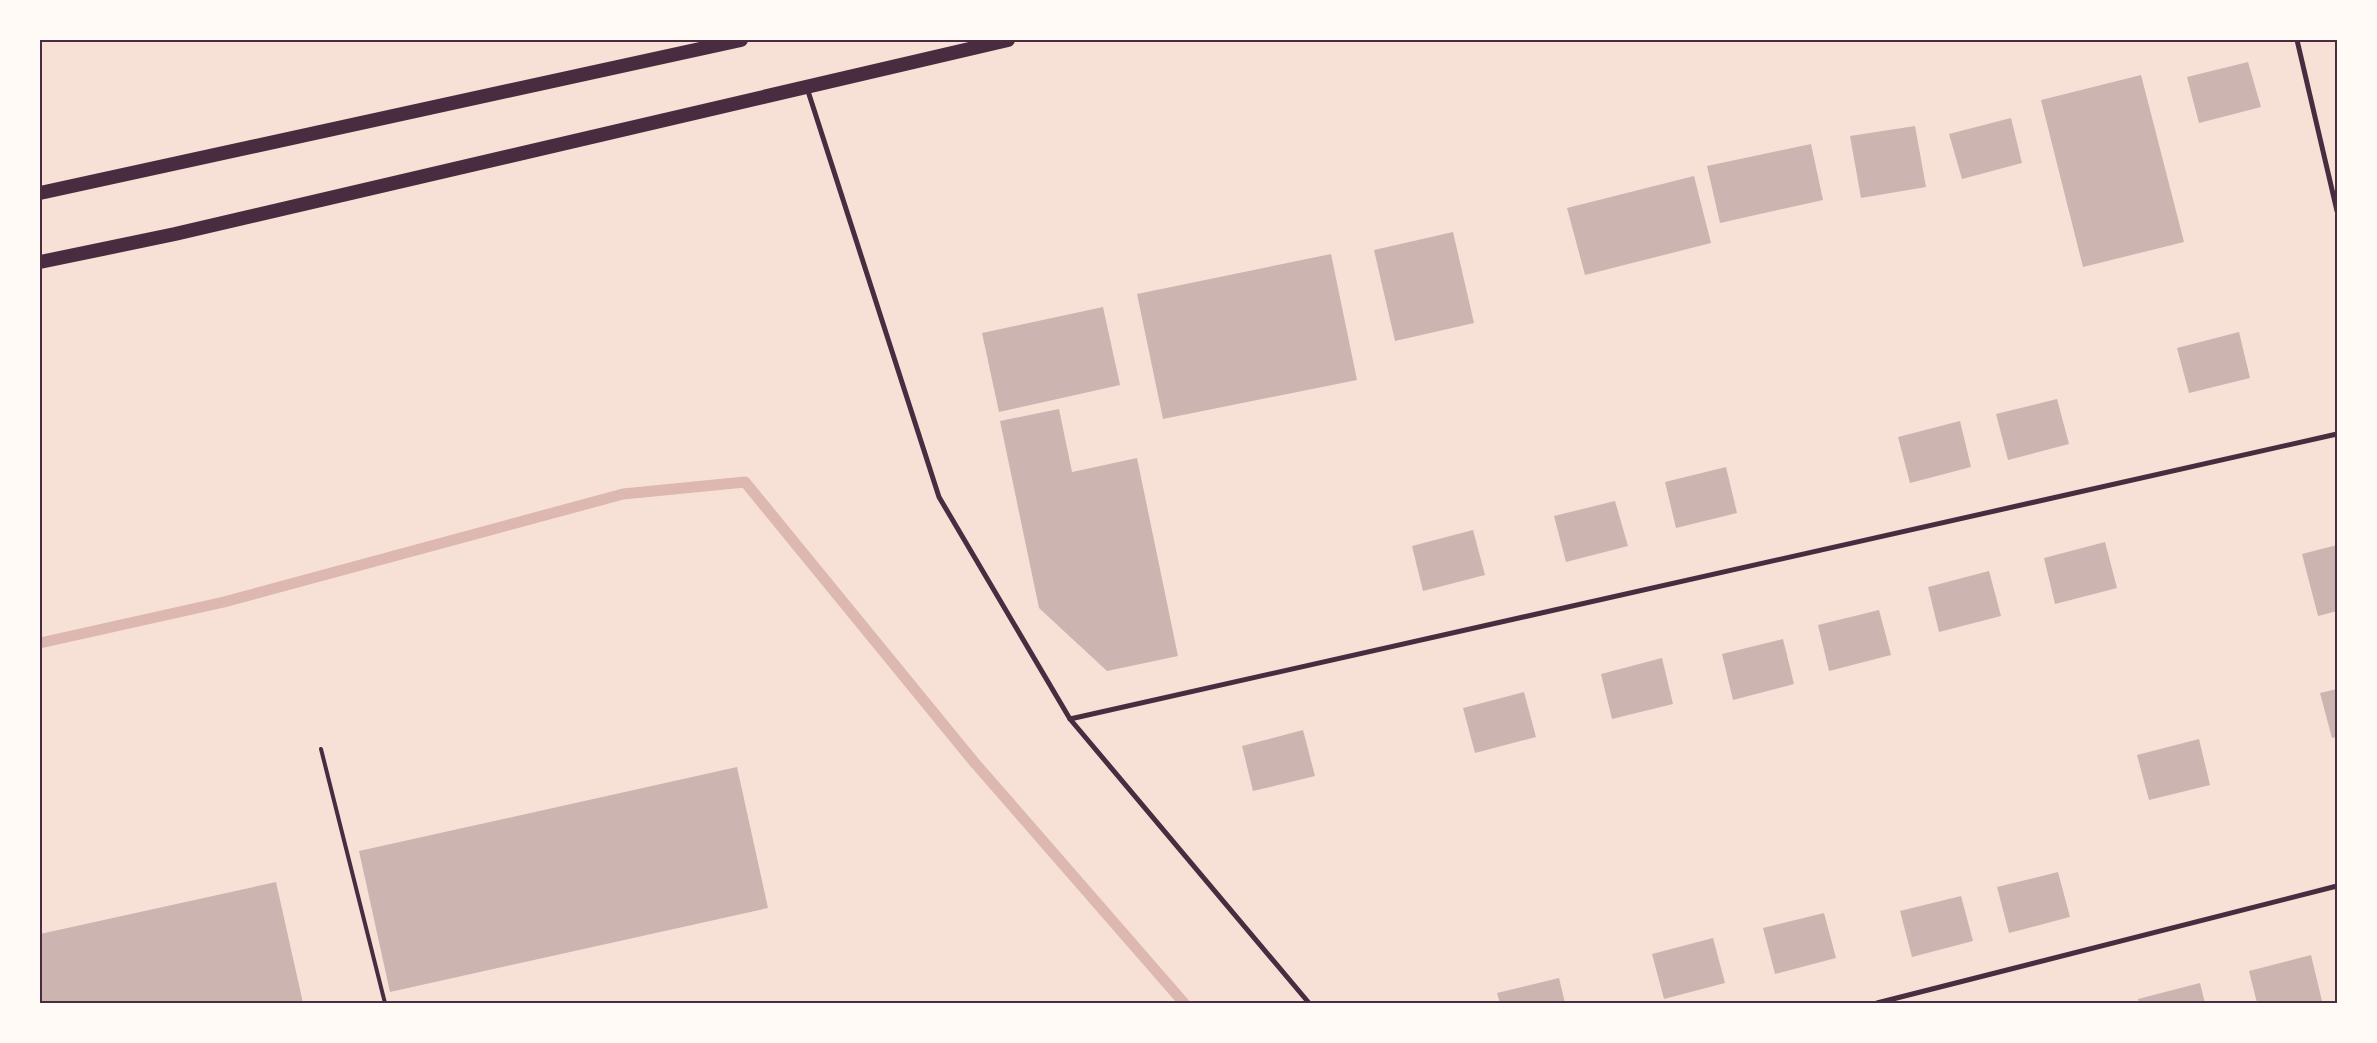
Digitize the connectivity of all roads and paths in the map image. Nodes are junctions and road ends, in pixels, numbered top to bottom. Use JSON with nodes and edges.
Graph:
{"nodes":[{"id":1,"x":741,"y":40,"type":"edge"},
{"id":2,"x":1008,"y":40,"type":"edge"},
{"id":3,"x":2297,"y":40,"type":"edge"},
{"id":4,"x":806,"y":88,"type":"junction"},
{"id":5,"x":40,"y":193,"type":"edge"},
{"id":6,"x":2337,"y":211,"type":"edge"},
{"id":7,"x":40,"y":262,"type":"edge"},
{"id":8,"x":2337,"y":434,"type":"edge"},
{"id":9,"x":1070,"y":719,"type":"junction"},
{"id":10,"x":321,"y":749,"type":"dead end"},
{"id":11,"x":2337,"y":886,"type":"edge"},
{"id":12,"x":386,"y":1003,"type":"edge"},
{"id":13,"x":1309,"y":1003,"type":"edge"},
{"id":14,"x":1877,"y":1003,"type":"edge"}],
"edges":[{"from":1,"to":5,"type":"highway"},
{"from":2,"to":4,"type":"highway"},
{"from":3,"to":6,"type":"street"},
{"from":4,"to":7,"type":"highway"},
{"from":4,"to":9,"type":"street"},
{"from":8,"to":9,"type":"street"},
{"from":9,"to":13,"type":"street"},
{"from":10,"to":12,"type":"lane"},
{"from":11,"to":14,"type":"street"}]}
